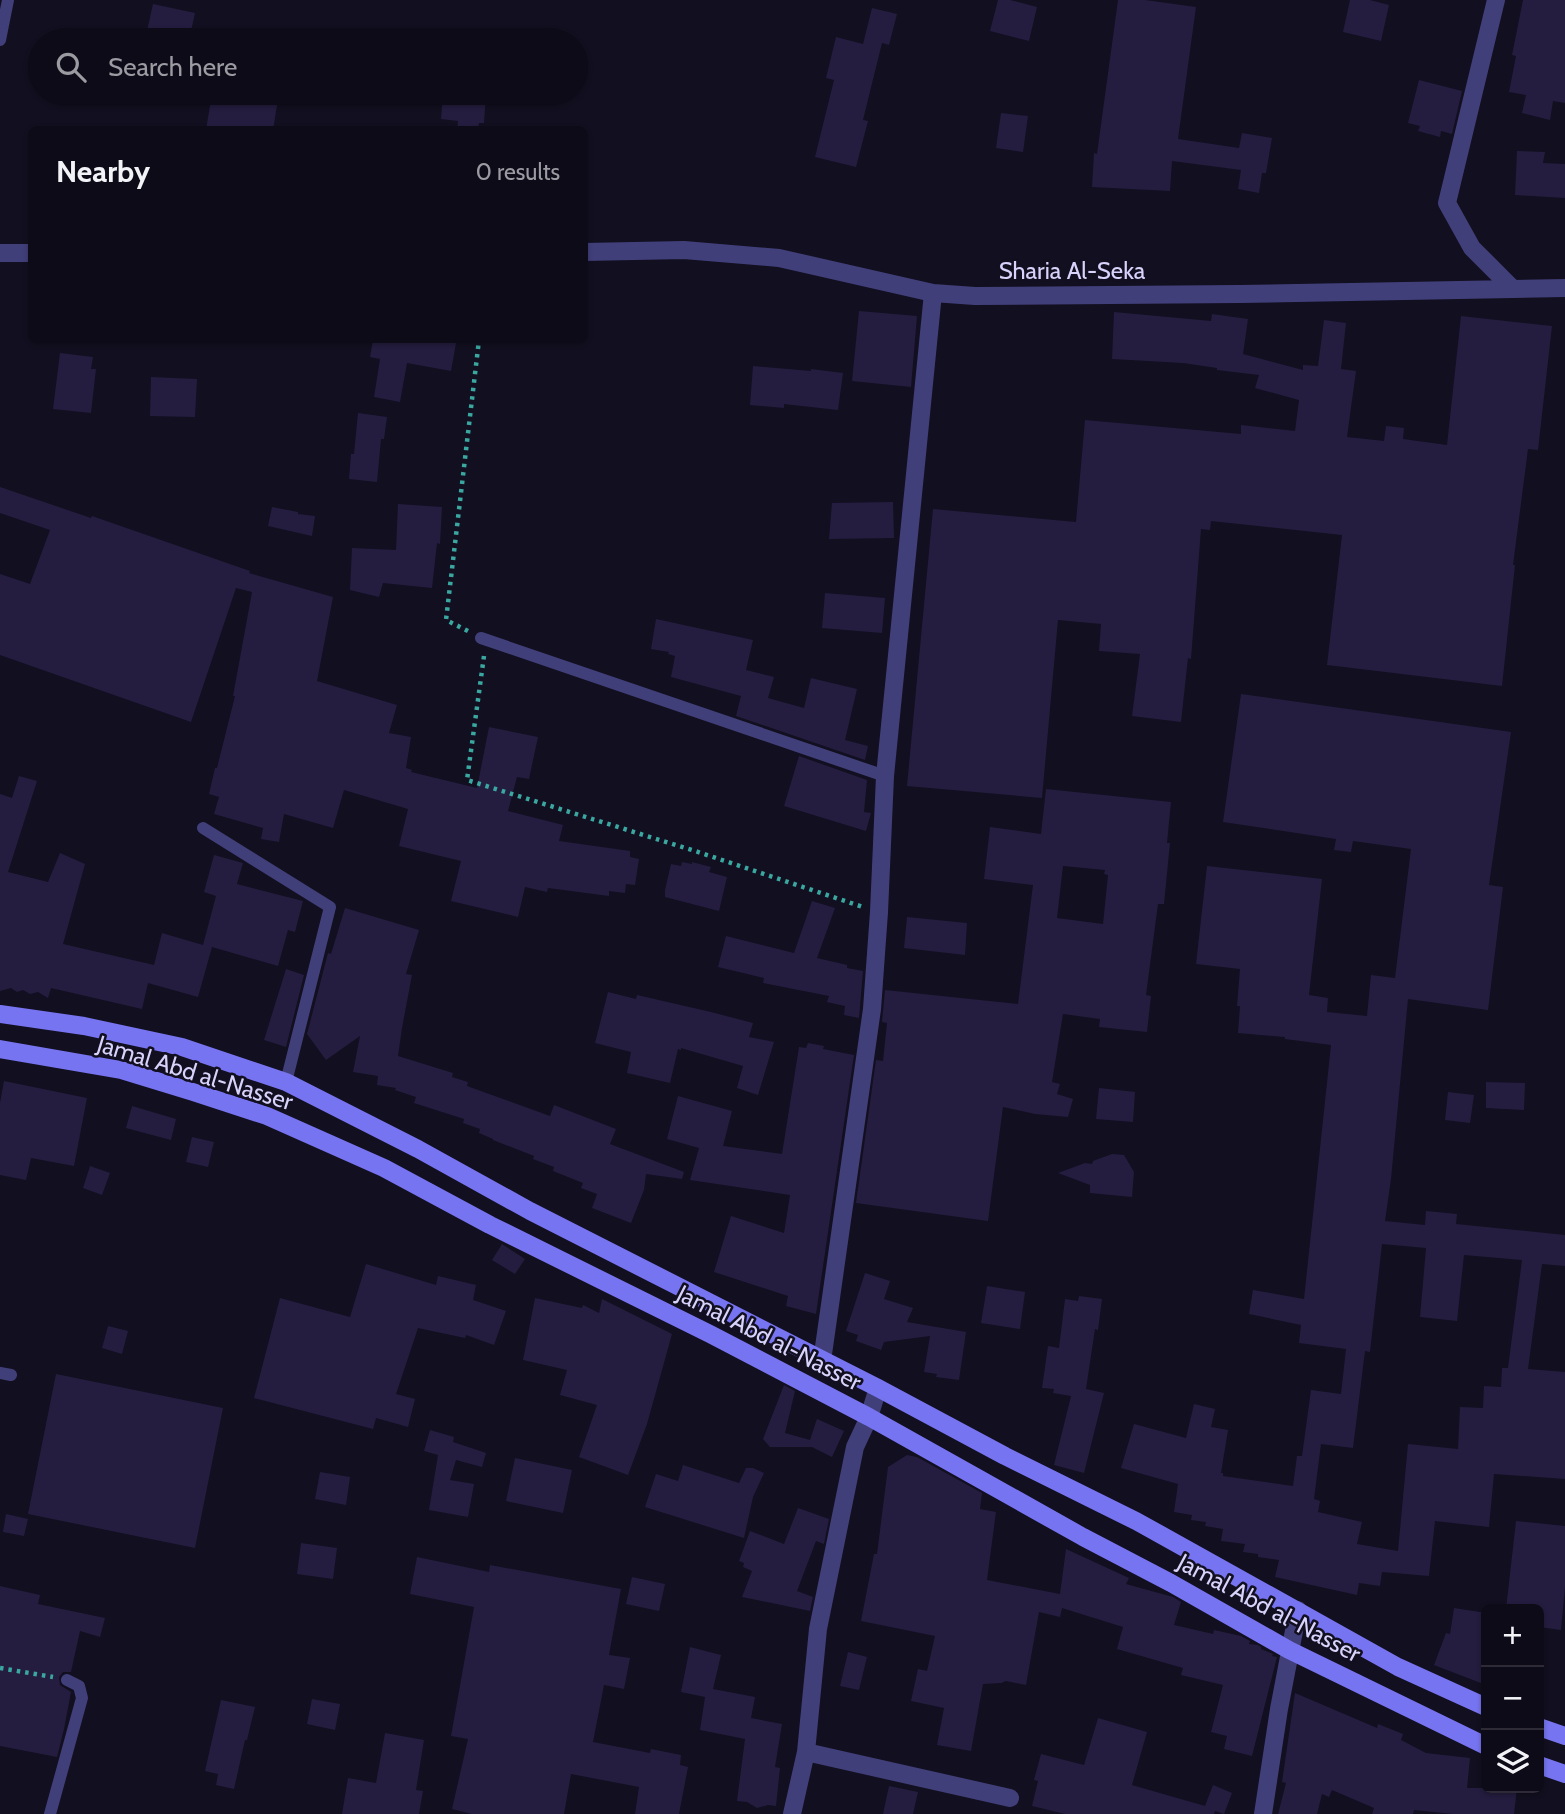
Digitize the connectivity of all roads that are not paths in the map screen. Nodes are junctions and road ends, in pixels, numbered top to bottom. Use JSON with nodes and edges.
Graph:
{"nodes":[{"id":1,"x":8,"y":0,"type":"edge"},
{"id":2,"x":1496,"y":0,"type":"edge"},
{"id":3,"x":0,"y":40,"type":"edge"},
{"id":4,"x":588,"y":252,"type":"edge"},
{"id":5,"x":0,"y":253,"type":"edge"},
{"id":6,"x":28,"y":253,"type":"edge"},
{"id":7,"x":1565,"y":288,"type":"edge"},
{"id":8,"x":1513,"y":289,"type":"junction"},
{"id":9,"x":933,"y":293,"type":"junction"},
{"id":10,"x":481,"y":638,"type":"road end"},
{"id":11,"x":885,"y":776,"type":"junction"},
{"id":12,"x":203,"y":828,"type":"dead end"},
{"id":13,"x":0,"y":1014,"type":"edge"},
{"id":14,"x":0,"y":1049,"type":"edge"},
{"id":15,"x":286,"y":1082,"type":"junction"},
{"id":16,"x":822,"y":1361,"type":"junction"},
{"id":17,"x":878,"y":1388,"type":"junction"},
{"id":18,"x":869,"y":1417,"type":"junction"},
{"id":19,"x":1298,"y":1610,"type":"junction"},
{"id":20,"x":1289,"y":1650,"type":"junction"},
{"id":21,"x":67,"y":1681,"type":"road end"},
{"id":22,"x":1481,"y":1705,"type":"edge"},
{"id":23,"x":1544,"y":1729,"type":"edge"},
{"id":24,"x":1565,"y":1736,"type":"edge"},
{"id":25,"x":1481,"y":1744,"type":"edge"},
{"id":26,"x":806,"y":1752,"type":"junction"},
{"id":27,"x":1544,"y":1767,"type":"edge"},
{"id":28,"x":1565,"y":1774,"type":"edge"},
{"id":29,"x":1010,"y":1798,"type":"dead end"},
{"id":30,"x":50,"y":1814,"type":"edge"},
{"id":31,"x":792,"y":1814,"type":"edge"},
{"id":32,"x":1263,"y":1814,"type":"edge"}],
"edges":[{"from":1,"to":3,"type":"lane"},
{"from":2,"to":8,"type":"street"},
{"from":4,"to":9,"type":"street","name":"Sharia Al-Seka"},
{"from":5,"to":6,"type":"street"},
{"from":7,"to":8,"type":"street","name":"Sharia Al-Seka"},
{"from":8,"to":9,"type":"street","name":"Sharia Al-Seka"},
{"from":9,"to":11,"type":"street"},
{"from":10,"to":11,"type":"lane"},
{"from":11,"to":16,"type":"street"},
{"from":12,"to":15,"type":"lane"},
{"from":13,"to":15,"type":"main road","name":"Jamal Abd al-Nasser"},
{"from":14,"to":18,"type":"main road","name":"Jamal Abd al-Nasser"},
{"from":15,"to":16,"type":"main road","name":"Jamal Abd al-Nasser"},
{"from":16,"to":17,"type":"main road","name":"Jamal Abd al-Nasser"},
{"from":17,"to":18,"type":"street"},
{"from":17,"to":19,"type":"main road","name":"Jamal Abd al-Nasser"},
{"from":18,"to":20,"type":"main road","name":"Jamal Abd al-Nasser"},
{"from":18,"to":26,"type":"street"},
{"from":19,"to":20,"type":"street"},
{"from":19,"to":22,"type":"main road","name":"Jamal Abd al-Nasser"},
{"from":20,"to":25,"type":"main road","name":"Jamal Abd al-Nasser"},
{"from":20,"to":32,"type":"street"},
{"from":21,"to":30,"type":"lane"},
{"from":23,"to":24,"type":"main road"},
{"from":26,"to":29,"type":"street"},
{"from":26,"to":31,"type":"street"},
{"from":27,"to":28,"type":"main road"}]}
